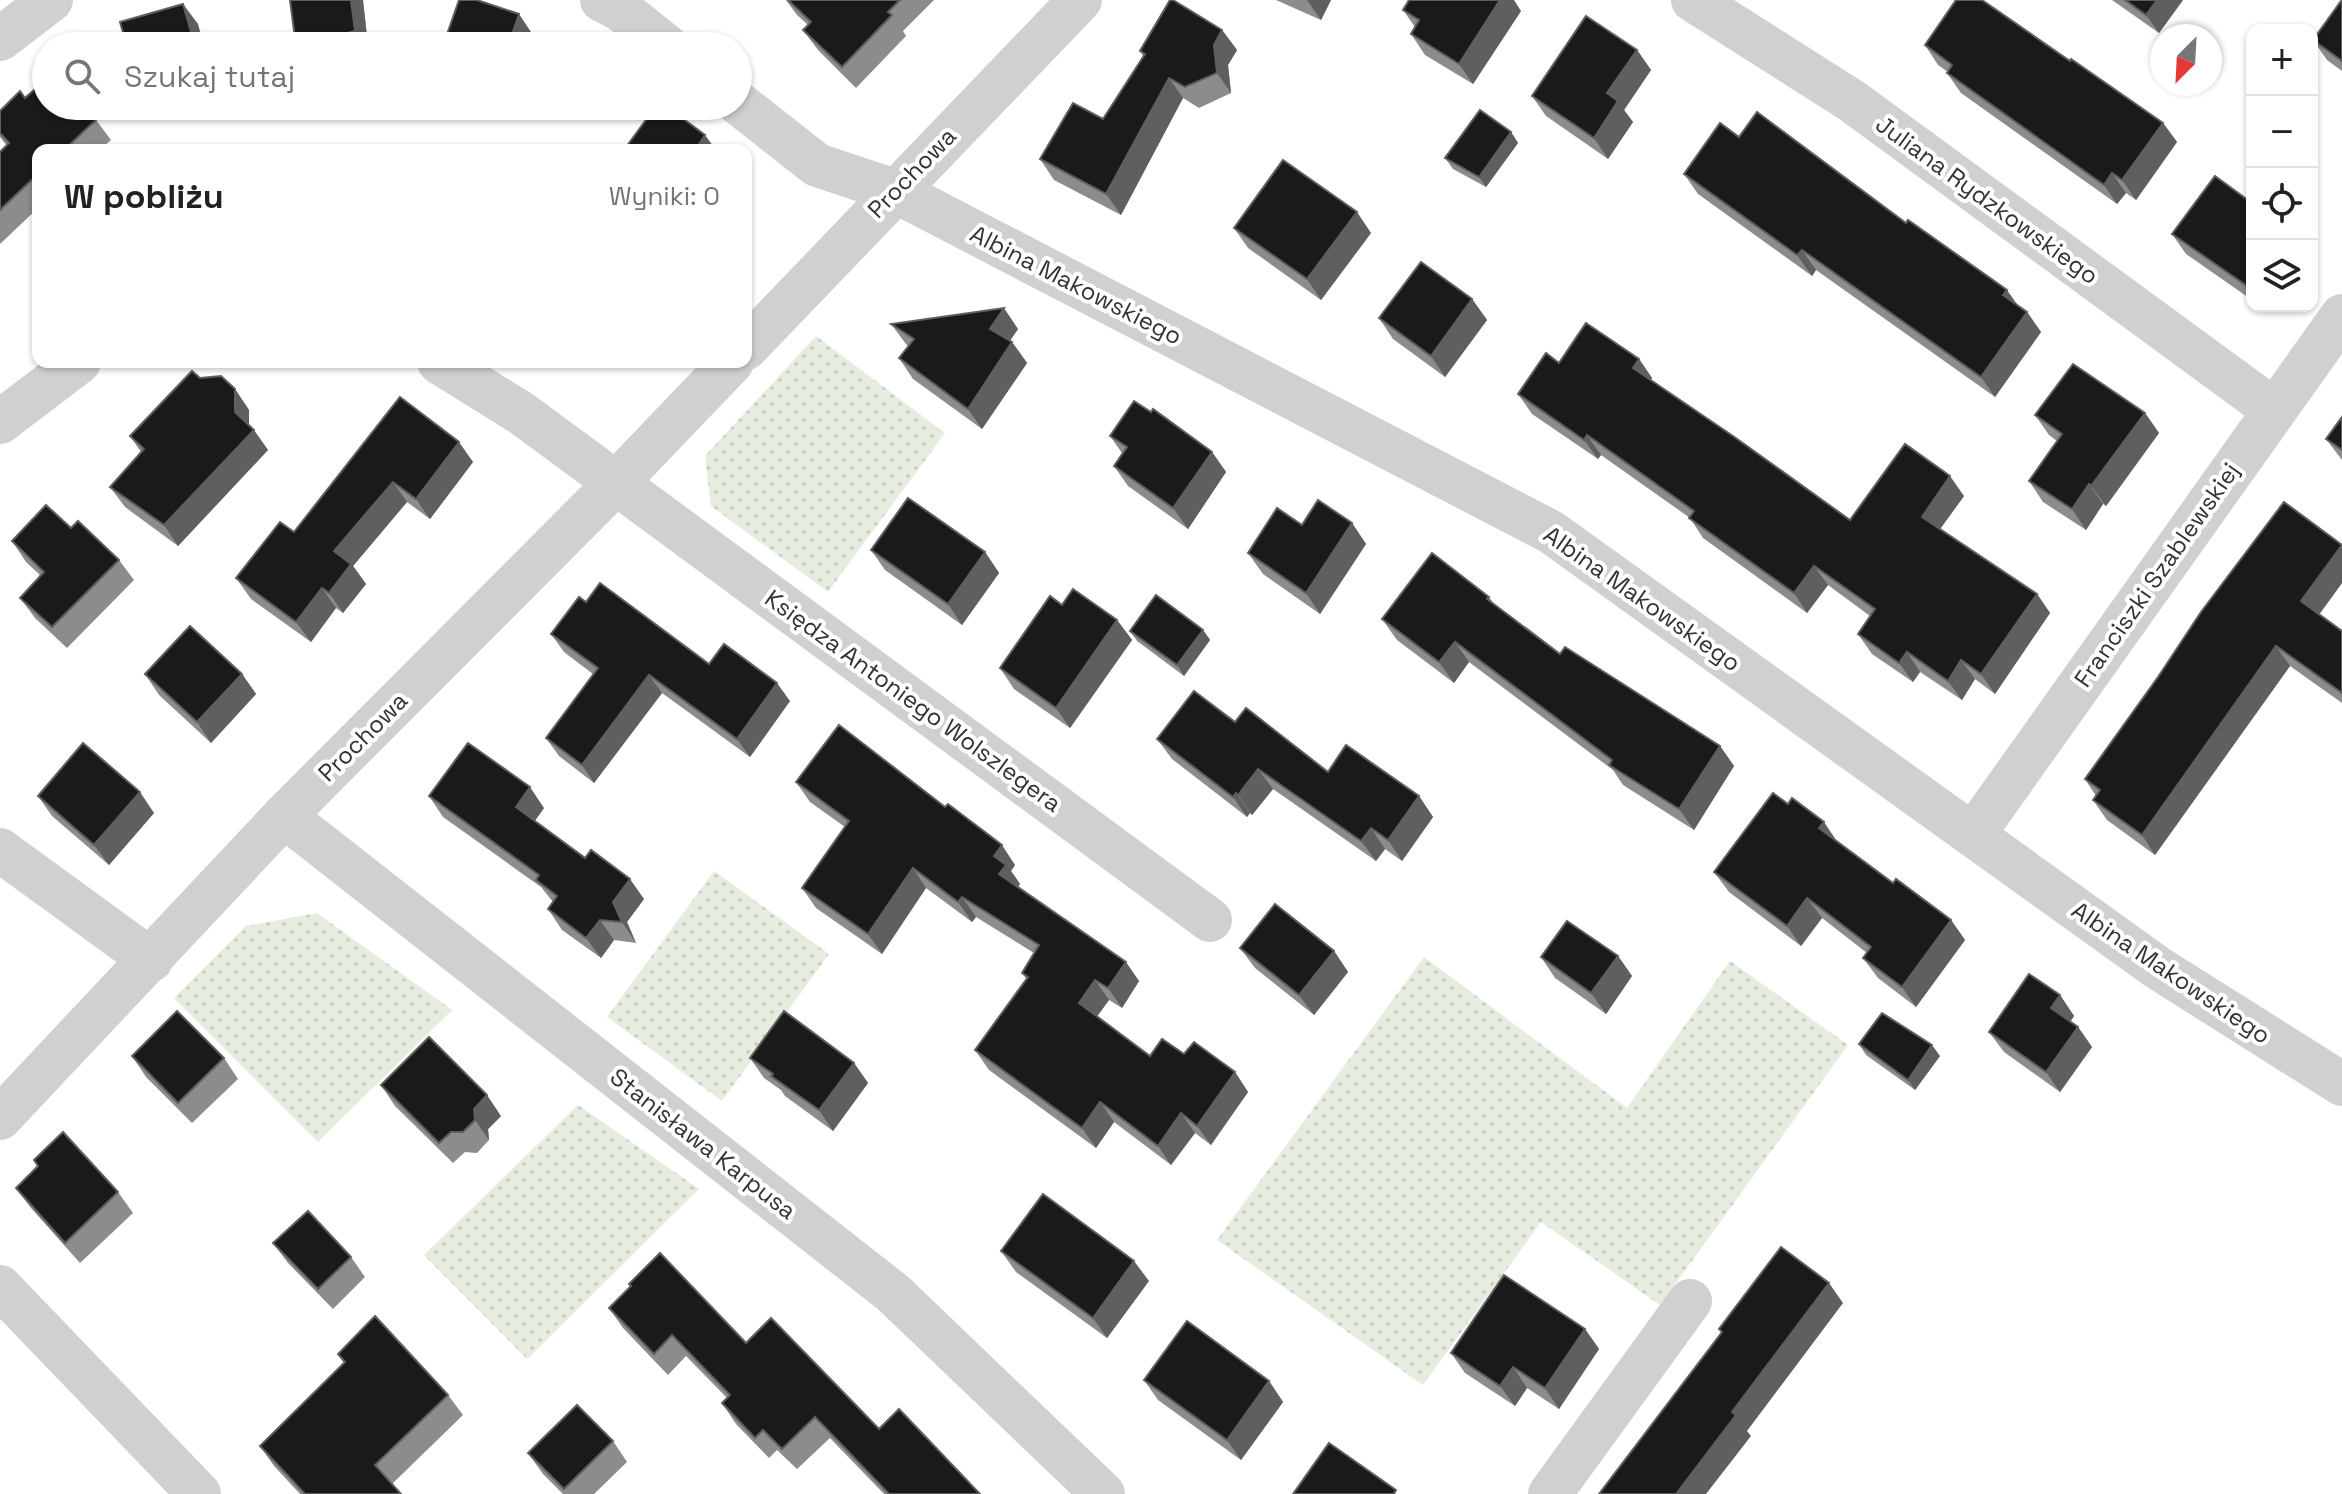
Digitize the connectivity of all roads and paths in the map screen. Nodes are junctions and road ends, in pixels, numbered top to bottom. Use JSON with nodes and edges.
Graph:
{"nodes":[{"id":1,"x":51,"y":0,"type":"edge"},
{"id":2,"x":602,"y":0,"type":"edge"},
{"id":3,"x":1080,"y":0,"type":"edge"},
{"id":4,"x":1693,"y":0,"type":"edge"},
{"id":5,"x":649,"y":32,"type":"edge"},
{"id":6,"x":0,"y":39,"type":"edge"},
{"id":7,"x":752,"y":114,"type":"edge"},
{"id":8,"x":895,"y":191,"type":"junction"},
{"id":9,"x":2342,"y":316,"type":"edge"},
{"id":10,"x":752,"y":342,"type":"edge"},
{"id":11,"x":71,"y":368,"type":"edge"},
{"id":12,"x":449,"y":368,"type":"edge"},
{"id":13,"x":726,"y":368,"type":"edge"},
{"id":14,"x":2274,"y":410,"type":"junction"},
{"id":15,"x":0,"y":422,"type":"edge"},
{"id":16,"x":616,"y":483,"type":"junction"},
{"id":17,"x":284,"y":816,"type":"junction"},
{"id":18,"x":1973,"y":835,"type":"junction"},
{"id":19,"x":0,"y":850,"type":"edge"},
{"id":20,"x":1210,"y":920,"type":"dead end"},
{"id":21,"x":151,"y":960,"type":"junction"},
{"id":22,"x":2342,"y":1084,"type":"edge"},
{"id":23,"x":0,"y":1118,"type":"edge"},
{"id":24,"x":0,"y":1287,"type":"edge"},
{"id":25,"x":1690,"y":1301,"type":"dead end"},
{"id":26,"x":199,"y":1494,"type":"edge"},
{"id":27,"x":1103,"y":1494,"type":"edge"},
{"id":28,"x":1550,"y":1494,"type":"edge"}],
"edges":[{"from":1,"to":6,"type":"street"},
{"from":2,"to":5,"type":"street"},
{"from":3,"to":8,"type":"street","name":"Prochowa"},
{"from":4,"to":14,"type":"street","name":"Juliana Rydzkowskiego"},
{"from":7,"to":8,"type":"street","name":"Albina Makowskiego"},
{"from":8,"to":10,"type":"street","name":"Prochowa"},
{"from":8,"to":18,"type":"street","name":"Albina Makowskiego"},
{"from":9,"to":14,"type":"street","name":"Franciszki Szablewskiej"},
{"from":11,"to":15,"type":"street"},
{"from":12,"to":16,"type":"street","name":"Księdza Antoniego Wolszlegera"},
{"from":13,"to":16,"type":"street","name":"Prochowa"},
{"from":14,"to":18,"type":"street","name":"Franciszki Szablewskiej"},
{"from":16,"to":17,"type":"street","name":"Prochowa"},
{"from":16,"to":20,"type":"street","name":"Księdza Antoniego Wolszlegera"},
{"from":17,"to":21,"type":"street","name":"Prochowa"},
{"from":17,"to":27,"type":"street","name":"Stanisława Karpusa"},
{"from":18,"to":22,"type":"street","name":"Albina Makowskiego"},
{"from":19,"to":21,"type":"street"},
{"from":21,"to":23,"type":"street","name":"Prochowa"},
{"from":24,"to":26,"type":"street"},
{"from":25,"to":28,"type":"street"}]}
